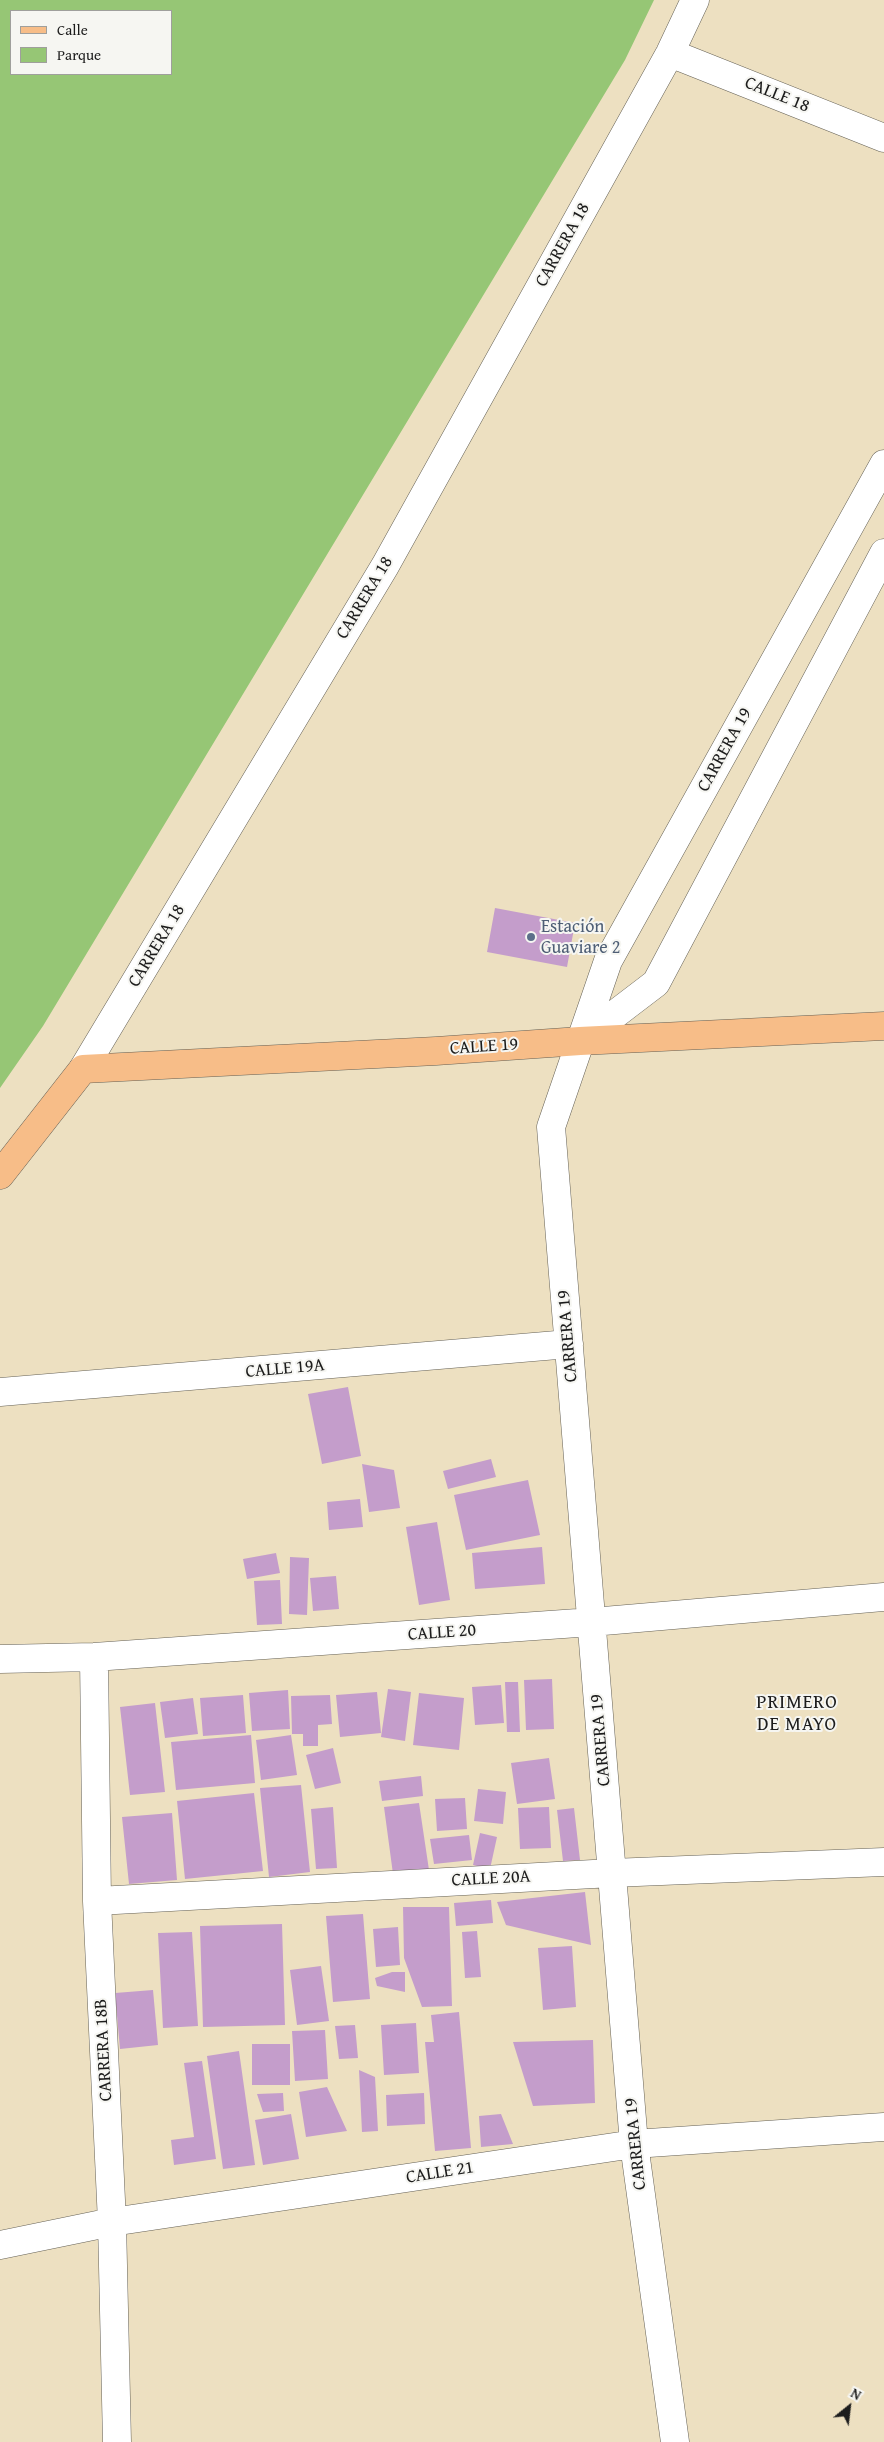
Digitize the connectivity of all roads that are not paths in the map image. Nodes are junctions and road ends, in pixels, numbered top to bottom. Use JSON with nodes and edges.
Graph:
{"nodes":[{"id":1,"x":695,"y":0,"type":"edge"},
{"id":2,"x":670,"y":53,"type":"junction"},
{"id":3,"x":884,"y":138,"type":"edge"},
{"id":4,"x":884,"y":464,"type":"edge"},
{"id":5,"x":884,"y":553,"type":"edge"},
{"id":6,"x":884,"y":1026,"type":"edge"},
{"id":7,"x":580,"y":1041,"type":"junction"},
{"id":8,"x":84,"y":1069,"type":"junction"},
{"id":9,"x":0,"y":1175,"type":"edge"},
{"id":10,"x":569,"y":1344,"type":"junction"},
{"id":11,"x":0,"y":1392,"type":"edge"},
{"id":12,"x":884,"y":1598,"type":"edge"},
{"id":13,"x":592,"y":1622,"type":"junction"},
{"id":14,"x":94,"y":1657,"type":"junction"},
{"id":15,"x":0,"y":1659,"type":"edge"},
{"id":16,"x":884,"y":1862,"type":"edge"},
{"id":17,"x":612,"y":1873,"type":"junction"},
{"id":18,"x":97,"y":1901,"type":"junction"},
{"id":19,"x":884,"y":2127,"type":"edge"},
{"id":20,"x":634,"y":2144,"type":"junction"},
{"id":21,"x":112,"y":2222,"type":"junction"},
{"id":22,"x":0,"y":2245,"type":"edge"},
{"id":23,"x":117,"y":2442,"type":"edge"},
{"id":24,"x":675,"y":2442,"type":"edge"}],
"edges":[{"from":1,"to":2,"type":"street","name":"CARRERA 18"},
{"from":2,"to":3,"type":"street","name":"CALLE 18"},
{"from":2,"to":8,"type":"street","name":"CARRERA 18"},
{"from":4,"to":7,"type":"street","name":"CARRERA 19"},
{"from":5,"to":7,"type":"street"},
{"from":6,"to":7,"type":"main road","name":"CALLE 19"},
{"from":7,"to":8,"type":"main road","name":"CALLE 19"},
{"from":7,"to":10,"type":"street","name":"CARRERA 19"},
{"from":8,"to":9,"type":"main road","name":"CARRERA 18"},
{"from":10,"to":11,"type":"street","name":"CALLE 19A"},
{"from":10,"to":13,"type":"street","name":"CARRERA 19"},
{"from":12,"to":13,"type":"street","name":"CALLE 20"},
{"from":13,"to":14,"type":"street","name":"CALLE 20"},
{"from":13,"to":17,"type":"street","name":"CARRERA 19"},
{"from":14,"to":15,"type":"street","name":"CALLE 20"},
{"from":14,"to":18,"type":"street","name":"CARRERA 18B"},
{"from":16,"to":17,"type":"street","name":"CALLE 20A"},
{"from":17,"to":18,"type":"street","name":"CALLE 20A"},
{"from":17,"to":20,"type":"street","name":"CARRERA 19"},
{"from":18,"to":21,"type":"street","name":"CARRERA 18B"},
{"from":19,"to":20,"type":"street","name":"CALLE 21"},
{"from":20,"to":21,"type":"street","name":"CALLE 21"},
{"from":20,"to":24,"type":"street","name":"CARRERA 19"},
{"from":21,"to":22,"type":"street","name":"CALLE 21"},
{"from":21,"to":23,"type":"street","name":"CARRERA 18B"}]}
